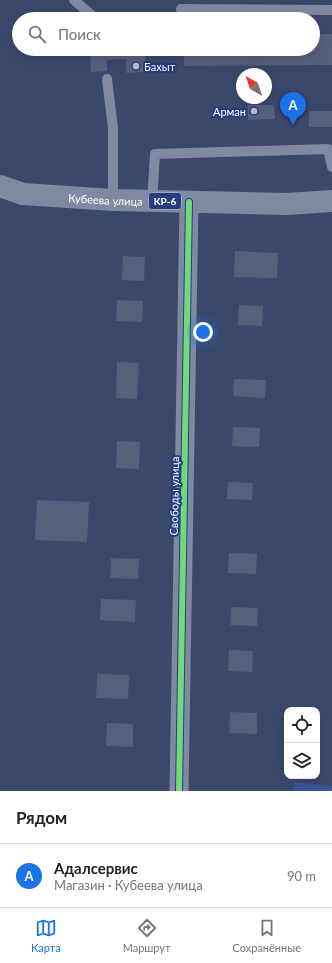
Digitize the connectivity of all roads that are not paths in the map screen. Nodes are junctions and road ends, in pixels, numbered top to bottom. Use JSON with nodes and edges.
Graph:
{"nodes":[{"id":1,"x":74,"y":0,"type":"edge"},
{"id":2,"x":181,"y":9,"type":"dead end"},
{"id":3,"x":332,"y":10,"type":"edge"},
{"id":4,"x":88,"y":12,"type":"edge"},
{"id":5,"x":107,"y":79,"type":"dead end"},
{"id":6,"x":332,"y":167,"type":"edge"},
{"id":7,"x":0,"y":186,"type":"edge"},
{"id":8,"x":113,"y":200,"type":"junction"},
{"id":9,"x":152,"y":201,"type":"junction"},
{"id":10,"x":332,"y":201,"type":"edge"},
{"id":11,"x":189,"y":202,"type":"junction"},
{"id":12,"x":179,"y":791,"type":"edge"}],
"edges":[{"from":1,"to":4,"type":"lane"},
{"from":2,"to":3,"type":"lane"},
{"from":5,"to":8,"type":"lane"},
{"from":6,"to":9,"type":"lane"},
{"from":7,"to":8,"type":"highway","name":"Кубеева улица","number":"KP-6"},
{"from":8,"to":9,"type":"highway","name":"Кубеева улица","number":"KP-6"},
{"from":9,"to":11,"type":"highway","name":"Кубеева улица","number":"KP-6"},
{"from":10,"to":11,"type":"highway","name":"Кубеева улица","number":"KP-6"},
{"from":11,"to":12,"type":"street","name":"Свободы улица"}]}
